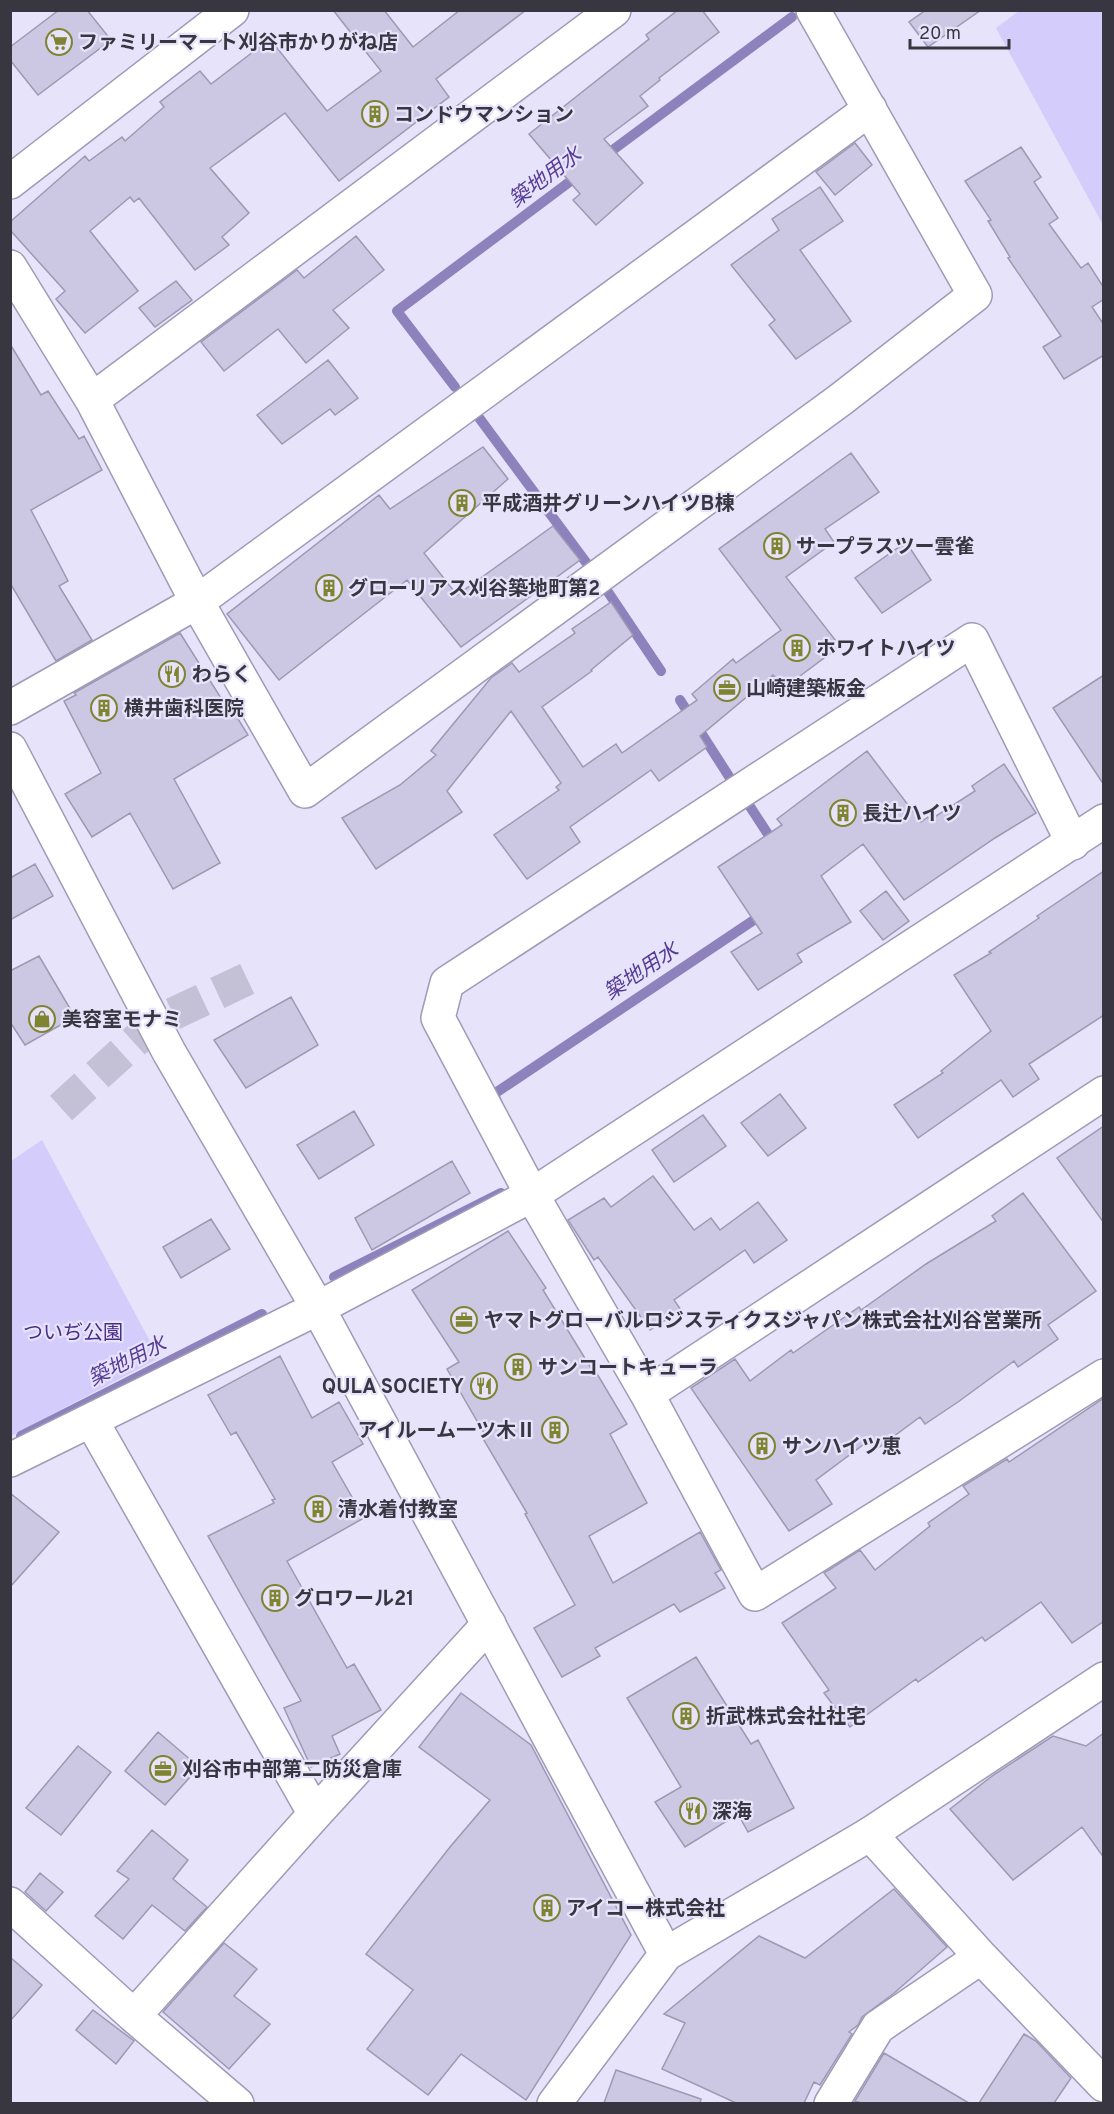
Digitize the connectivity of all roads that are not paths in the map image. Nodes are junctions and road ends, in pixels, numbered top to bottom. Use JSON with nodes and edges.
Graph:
{"nodes":[{"id":1,"x":232,"y":10,"type":"edge"},
{"id":2,"x":614,"y":10,"type":"edge"},
{"id":3,"x":813,"y":10,"type":"edge"},
{"id":4,"x":870,"y":109,"type":"junction"},
{"id":5,"x":10,"y":182,"type":"edge"},
{"id":6,"x":10,"y":267,"type":"edge"},
{"id":7,"x":92,"y":400,"type":"junction"},
{"id":8,"x":197,"y":602,"type":"junction"},
{"id":9,"x":10,"y":708,"type":"edge"},
{"id":10,"x":10,"y":749,"type":"edge"},
{"id":11,"x":1104,"y":821,"type":"edge"},
{"id":12,"x":1073,"y":843,"type":"junction"},
{"id":13,"x":1104,"y":1093,"type":"edge"},
{"id":14,"x":532,"y":1195,"type":"junction"},
{"id":15,"x":318,"y":1308,"type":"junction"},
{"id":16,"x":1104,"y":1376,"type":"edge"},
{"id":17,"x":647,"y":1394,"type":"junction"},
{"id":18,"x":91,"y":1420,"type":"junction"},
{"id":19,"x":10,"y":1460,"type":"edge"},
{"id":20,"x":489,"y":1624,"type":"junction"},
{"id":21,"x":1104,"y":1678,"type":"edge"},
{"id":22,"x":315,"y":1814,"type":"junction"},
{"id":23,"x":870,"y":1834,"type":"junction"},
{"id":24,"x":10,"y":1904,"type":"edge"},
{"id":25,"x":666,"y":1954,"type":"junction"},
{"id":26,"x":981,"y":1957,"type":"junction"},
{"id":27,"x":134,"y":2016,"type":"junction"},
{"id":28,"x":1104,"y":2085,"type":"edge"},
{"id":29,"x":237,"y":2103,"type":"edge"},
{"id":30,"x":554,"y":2103,"type":"edge"},
{"id":31,"x":831,"y":2103,"type":"edge"}],
"edges":[{"from":1,"to":5,"type":"street"},
{"from":2,"to":7,"type":"street"},
{"from":3,"to":4,"type":"street"},
{"from":4,"to":8,"type":"street"},
{"from":4,"to":8,"type":"street"},
{"from":6,"to":7,"type":"street"},
{"from":7,"to":8,"type":"street"},
{"from":8,"to":9,"type":"street"},
{"from":10,"to":15,"type":"street"},
{"from":11,"to":12,"type":"street"},
{"from":12,"to":14,"type":"street"},
{"from":12,"to":14,"type":"street"},
{"from":13,"to":17,"type":"street"},
{"from":14,"to":15,"type":"street"},
{"from":14,"to":17,"type":"street"},
{"from":15,"to":18,"type":"street"},
{"from":15,"to":20,"type":"street"},
{"from":16,"to":17,"type":"street"},
{"from":18,"to":19,"type":"street"},
{"from":18,"to":22,"type":"street"},
{"from":20,"to":22,"type":"street"},
{"from":20,"to":25,"type":"street"},
{"from":21,"to":23,"type":"street"},
{"from":22,"to":27,"type":"street"},
{"from":23,"to":25,"type":"street"},
{"from":23,"to":26,"type":"street"},
{"from":24,"to":27,"type":"street"},
{"from":25,"to":30,"type":"street"},
{"from":26,"to":28,"type":"street"},
{"from":26,"to":31,"type":"street"},
{"from":27,"to":29,"type":"street"}]}
